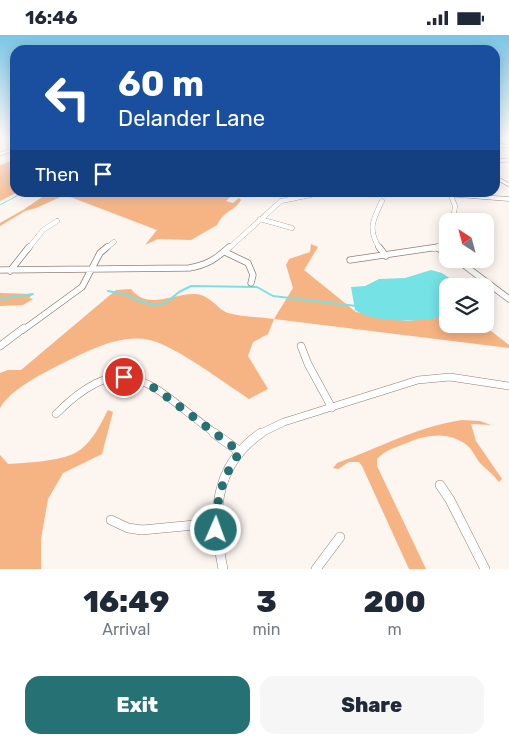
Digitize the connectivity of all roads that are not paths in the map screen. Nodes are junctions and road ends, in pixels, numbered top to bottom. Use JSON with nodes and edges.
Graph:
{"nodes":[{"id":1,"x":300,"y":197,"type":"edge"},
{"id":2,"x":452,"y":197,"type":"edge"},
{"id":3,"x":489,"y":197,"type":"edge"},
{"id":4,"x":509,"y":199,"type":"edge"},
{"id":5,"x":382,"y":201,"type":"dead end"},
{"id":6,"x":454,"y":213,"type":"edge"},
{"id":7,"x":260,"y":219,"type":"junction"},
{"id":8,"x":57,"y":221,"type":"dead end"},
{"id":9,"x":292,"y":228,"type":"dead end"},
{"id":10,"x":114,"y":242,"type":"dead end"},
{"id":11,"x":437,"y":247,"type":"edge"},
{"id":12,"x":225,"y":252,"type":"junction"},
{"id":13,"x":386,"y":256,"type":"junction"},
{"id":14,"x":350,"y":260,"type":"dead end"},
{"id":15,"x":468,"y":268,"type":"edge"},
{"id":16,"x":0,"y":270,"type":"edge"},
{"id":17,"x":92,"y":270,"type":"junction"},
{"id":18,"x":10,"y":271,"type":"junction"},
{"id":19,"x":251,"y":283,"type":"dead end"},
{"id":20,"x":508,"y":297,"type":"edge"},
{"id":21,"x":0,"y":346,"type":"edge"},
{"id":22,"x":301,"y":346,"type":"dead end"},
{"id":23,"x":509,"y":386,"type":"edge"},
{"id":24,"x":332,"y":408,"type":"junction"},
{"id":25,"x":56,"y":414,"type":"dead end"},
{"id":26,"x":240,"y":452,"type":"junction"},
{"id":27,"x":440,"y":485,"type":"dead end"},
{"id":28,"x":110,"y":520,"type":"dead end"},
{"id":29,"x":216,"y":523,"type":"junction"},
{"id":30,"x":340,"y":537,"type":"dead end"},
{"id":31,"x":223,"y":569,"type":"edge"},
{"id":32,"x":316,"y":569,"type":"edge"},
{"id":33,"x":485,"y":569,"type":"edge"}],
"edges":[{"from":1,"to":7,"type":"street"},
{"from":2,"to":6,"type":"street"},
{"from":3,"to":4,"type":"street"},
{"from":5,"to":13,"type":"street"},
{"from":7,"to":9,"type":"street"},
{"from":7,"to":12,"type":"street"},
{"from":8,"to":18,"type":"street"},
{"from":10,"to":17,"type":"street"},
{"from":11,"to":13,"type":"street"},
{"from":12,"to":17,"type":"street"},
{"from":12,"to":19,"type":"street"},
{"from":13,"to":14,"type":"street"},
{"from":15,"to":20,"type":"street"},
{"from":16,"to":18,"type":"street"},
{"from":17,"to":18,"type":"street"},
{"from":17,"to":21,"type":"street"},
{"from":22,"to":24,"type":"street"},
{"from":23,"to":24,"type":"street"},
{"from":24,"to":26,"type":"street"},
{"from":25,"to":26,"type":"street"},
{"from":26,"to":29,"type":"street"},
{"from":27,"to":33,"type":"street"},
{"from":28,"to":29,"type":"street"},
{"from":29,"to":31,"type":"street"},
{"from":30,"to":32,"type":"street"}]}
